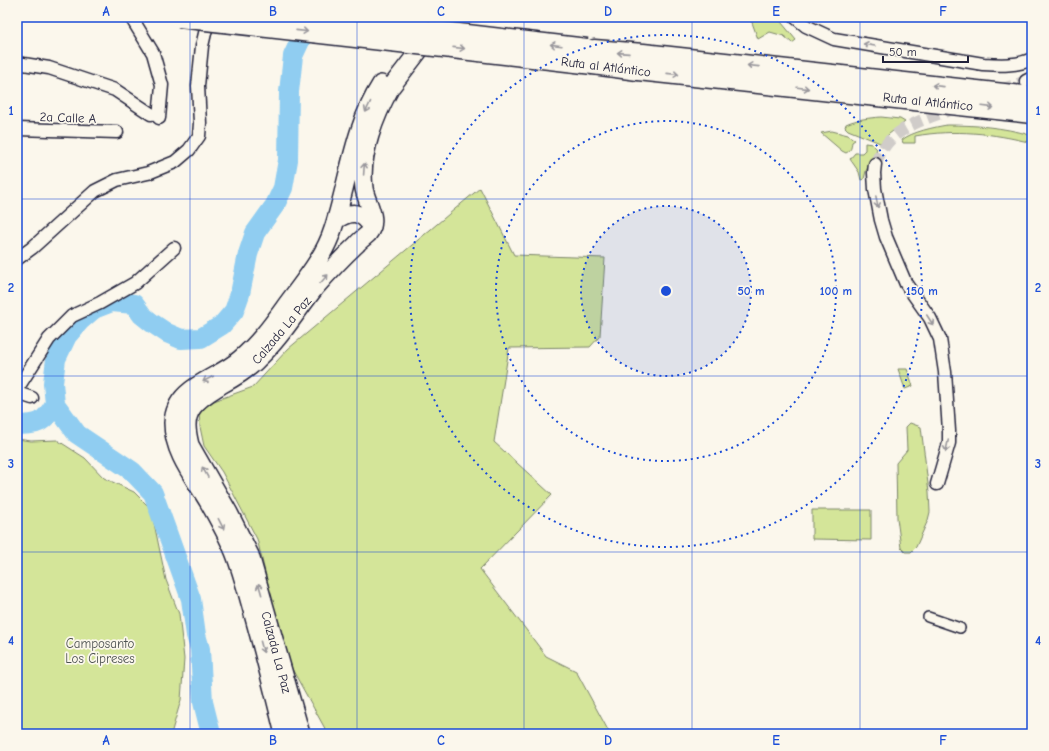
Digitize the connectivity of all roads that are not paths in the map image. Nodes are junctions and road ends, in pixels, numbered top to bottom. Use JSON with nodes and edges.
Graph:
{"nodes":[{"id":1,"x":131,"y":17,"type":"edge"},
{"id":2,"x":179,"y":17,"type":"edge"},
{"id":3,"x":214,"y":17,"type":"edge"},
{"id":4,"x":314,"y":17,"type":"edge"},
{"id":5,"x":428,"y":17,"type":"edge"},
{"id":6,"x":445,"y":17,"type":"edge"},
{"id":7,"x":795,"y":17,"type":"edge"},
{"id":8,"x":594,"y":57,"type":"junction"},
{"id":9,"x":1032,"y":59,"type":"edge"},
{"id":10,"x":17,"y":62,"type":"edge"},
{"id":11,"x":1030,"y":85,"type":"edge"},
{"id":12,"x":1032,"y":112,"type":"edge"},
{"id":13,"x":17,"y":130,"type":"edge"},
{"id":14,"x":117,"y":132,"type":"dead end"},
{"id":15,"x":875,"y":164,"type":"tunnel mouth"},
{"id":16,"x":336,"y":220,"type":"junction"},
{"id":17,"x":372,"y":228,"type":"junction"},
{"id":18,"x":174,"y":248,"type":"dead end"},
{"id":19,"x":17,"y":259,"type":"edge"},
{"id":20,"x":17,"y":389,"type":"edge"},
{"id":21,"x":17,"y":393,"type":"edge"},
{"id":22,"x":32,"y":398,"type":"dead end"},
{"id":23,"x":937,"y":484,"type":"dead end"},
{"id":24,"x":928,"y":617,"type":"dead end"},
{"id":25,"x":960,"y":628,"type":"dead end"},
{"id":26,"x":284,"y":734,"type":"edge"},
{"id":27,"x":301,"y":734,"type":"edge"}],
"edges":[{"from":1,"to":10,"type":"street"},
{"from":2,"to":8,"type":"highway","name":"Ruta al Atlántico","one_way":true,"bridge":true},
{"from":3,"to":19,"type":"street"},
{"from":8,"to":4,"type":"highway","name":"Ruta al Atlántico","one_way":true,"bridge":true},
{"from":5,"to":16,"type":"main road","name":"Calzada La Paz","one_way":true},
{"from":17,"to":6,"type":"main road","one_way":true},
{"from":9,"to":7,"type":"street","one_way":true},
{"from":11,"to":8,"type":"highway","name":"Ruta al Atlántico","one_way":true},
{"from":8,"to":12,"type":"highway","name":"Ruta al Atlántico","one_way":true},
{"from":13,"to":14,"type":"street","name":"2a Calle A"},
{"from":15,"to":23,"type":"street","one_way":true},
{"from":16,"to":17,"type":"main road"},
{"from":16,"to":26,"type":"main road","name":"Calzada La Paz","one_way":true},
{"from":27,"to":17,"type":"main road","name":"Calzada La Paz","one_way":true},
{"from":18,"to":20,"type":"street"},
{"from":21,"to":22,"type":"street"},
{"from":24,"to":25,"type":"street"}]}
